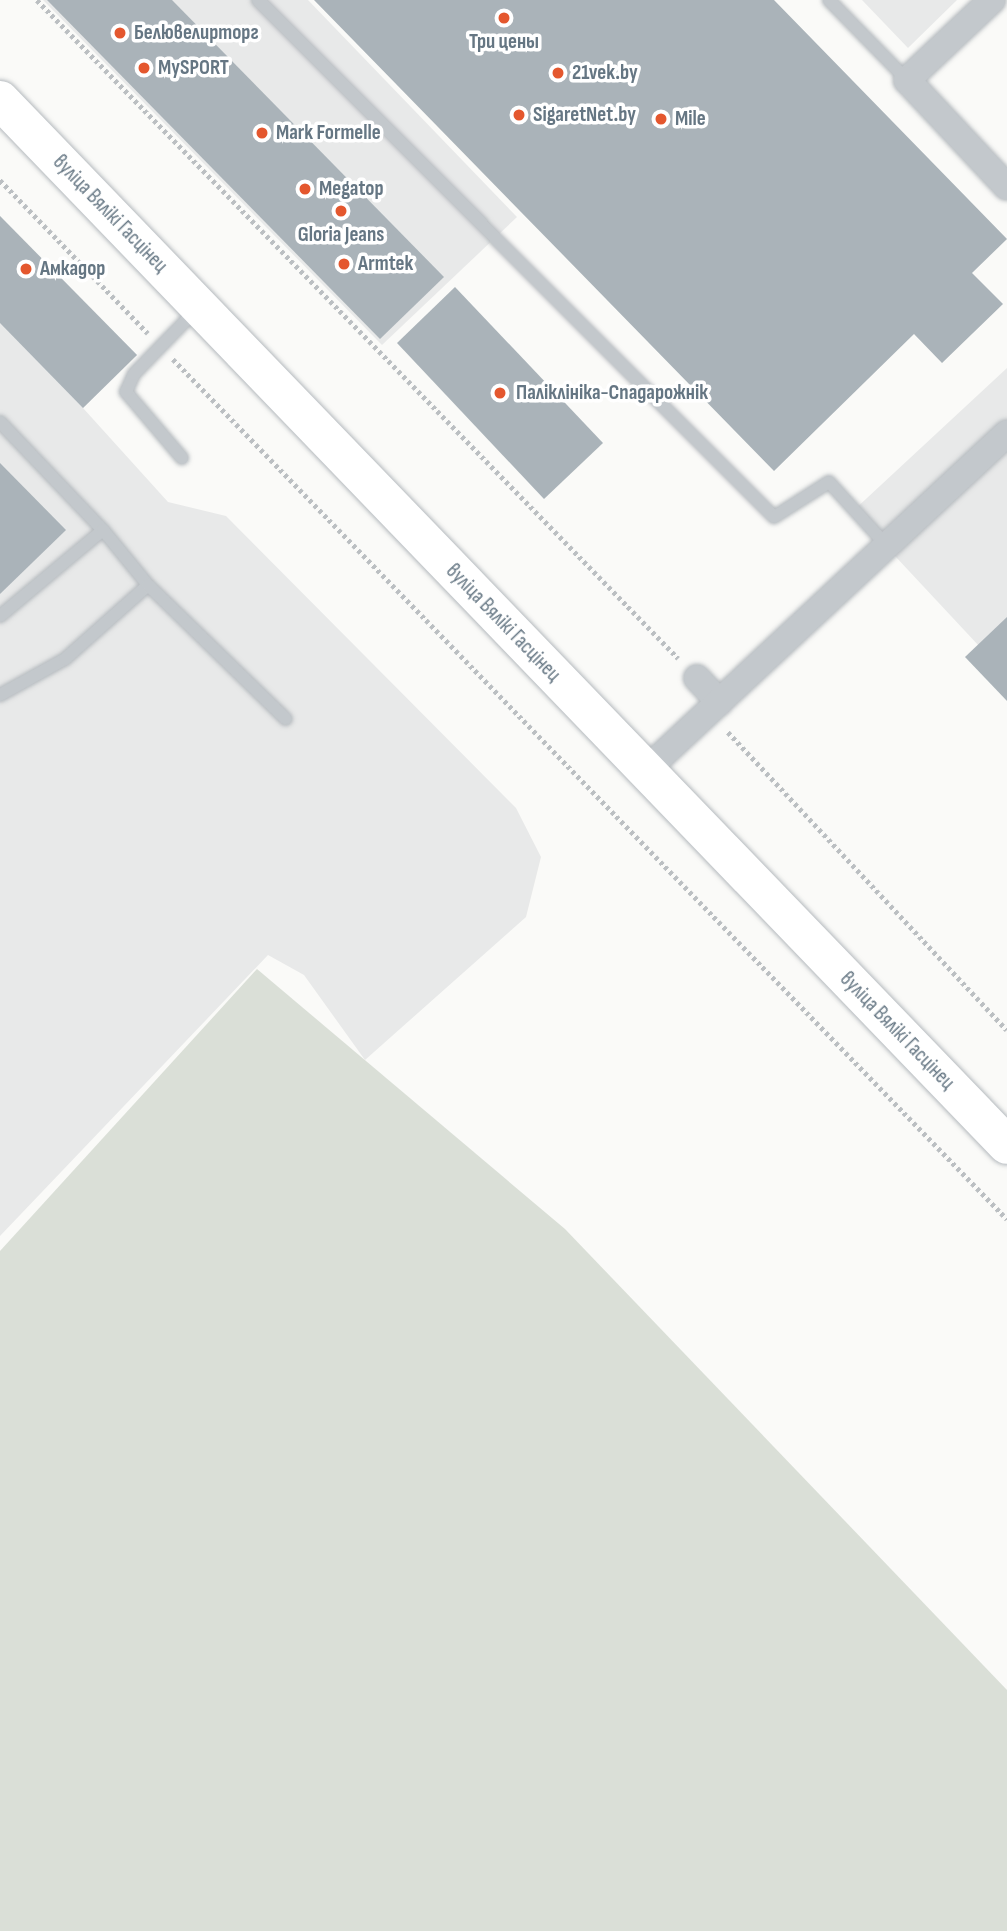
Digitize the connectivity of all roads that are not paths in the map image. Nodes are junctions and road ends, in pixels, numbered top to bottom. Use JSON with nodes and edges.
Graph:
{"nodes":[{"id":1,"x":258,"y":0,"type":"edge"},
{"id":2,"x":830,"y":0,"type":"edge"},
{"id":3,"x":992,"y":0,"type":"edge"},
{"id":4,"x":907,"y":80,"type":"junction"},
{"id":5,"x":0,"y":100,"type":"edge"},
{"id":6,"x":1007,"y":187,"type":"edge"},
{"id":7,"x":199,"y":307,"type":"junction"},
{"id":8,"x":0,"y":422,"type":"edge"},
{"id":9,"x":1007,"y":435,"type":"edge"},
{"id":10,"x":182,"y":457,"type":"dead end"},
{"id":11,"x":103,"y":530,"type":"junction"},
{"id":12,"x":887,"y":546,"type":"junction"},
{"id":13,"x":148,"y":585,"type":"junction"},
{"id":14,"x":0,"y":616,"type":"edge"},
{"id":15,"x":690,"y":672,"type":"road end"},
{"id":16,"x":0,"y":695,"type":"edge"},
{"id":17,"x":714,"y":707,"type":"junction"},
{"id":18,"x":286,"y":719,"type":"dead end"},
{"id":19,"x":645,"y":771,"type":"junction"},
{"id":20,"x":1007,"y":1145,"type":"edge"}],
"edges":[{"from":1,"to":12,"type":"lane"},
{"from":2,"to":4,"type":"lane"},
{"from":3,"to":4,"type":"street"},
{"from":4,"to":6,"type":"street"},
{"from":5,"to":7,"type":"main road","name":"вуліца Вялікі Гасцінец"},
{"from":7,"to":10,"type":"lane"},
{"from":7,"to":19,"type":"main road","name":"вуліца Вялікі Гасцінец"},
{"from":8,"to":11,"type":"lane"},
{"from":9,"to":12,"type":"street"},
{"from":11,"to":13,"type":"lane"},
{"from":11,"to":14,"type":"lane"},
{"from":12,"to":17,"type":"street"},
{"from":13,"to":16,"type":"lane"},
{"from":13,"to":18,"type":"lane"},
{"from":15,"to":17,"type":"street"},
{"from":17,"to":19,"type":"street"},
{"from":19,"to":20,"type":"main road","name":"вуліца Вялікі Гасцінец"}]}
